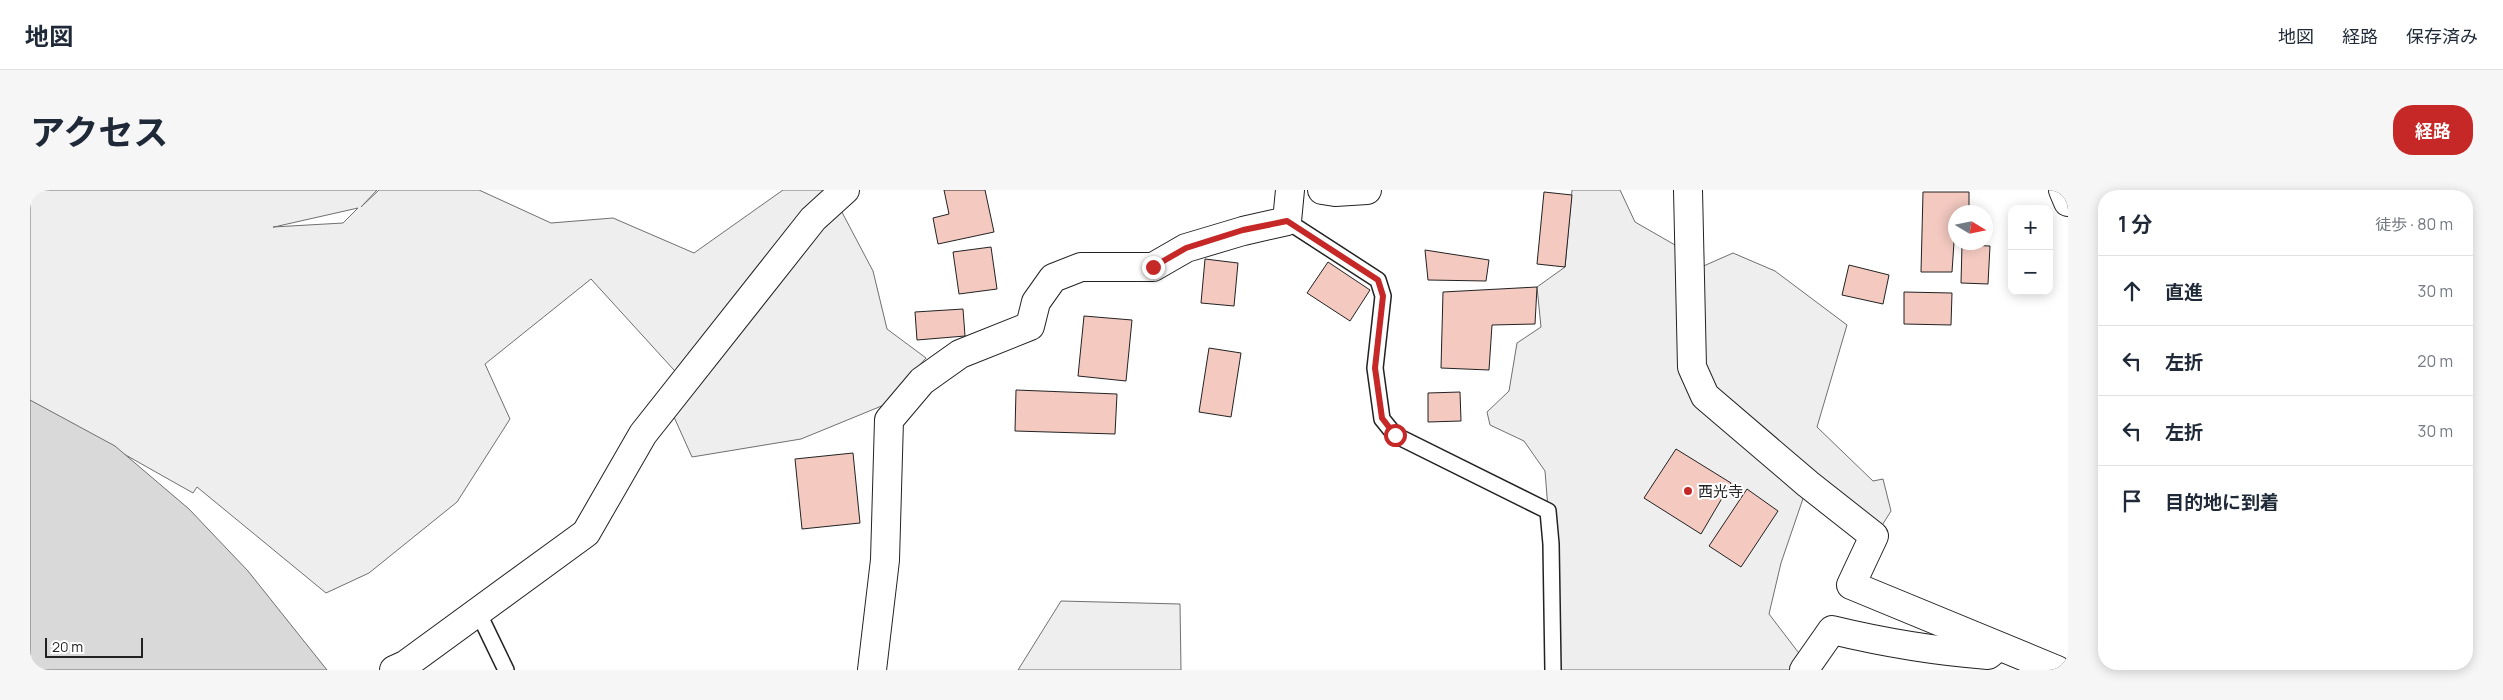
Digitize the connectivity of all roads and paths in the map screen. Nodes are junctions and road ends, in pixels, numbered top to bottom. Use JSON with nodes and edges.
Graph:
{"nodes":[{"id":1,"x":845,"y":190,"type":"edge"},
{"id":2,"x":1290,"y":190,"type":"edge"},
{"id":3,"x":1322,"y":190,"type":"edge"},
{"id":4,"x":1367,"y":190,"type":"edge"},
{"id":5,"x":1688,"y":190,"type":"edge"},
{"id":6,"x":2063,"y":190,"type":"edge"},
{"id":7,"x":2068,"y":202,"type":"edge"},
{"id":8,"x":1287,"y":221,"type":"junction"},
{"id":9,"x":478,"y":612,"type":"junction"},
{"id":10,"x":1998,"y":647,"type":"junction"},
{"id":11,"x":394,"y":670,"type":"edge"},
{"id":12,"x":506,"y":670,"type":"edge"},
{"id":13,"x":872,"y":670,"type":"edge"},
{"id":14,"x":1553,"y":670,"type":"edge"},
{"id":15,"x":1804,"y":670,"type":"edge"},
{"id":16,"x":2057,"y":670,"type":"edge"}],
"edges":[{"from":1,"to":9,"type":"street"},
{"from":2,"to":8,"type":"street"},
{"from":3,"to":4,"type":"street"},
{"from":5,"to":10,"type":"street"},
{"from":6,"to":7,"type":"street"},
{"from":8,"to":13,"type":"street"},
{"from":8,"to":14,"type":"lane"},
{"from":9,"to":11,"type":"street"},
{"from":9,"to":12,"type":"lane"},
{"from":10,"to":15,"type":"street"},
{"from":10,"to":16,"type":"street"}]}
